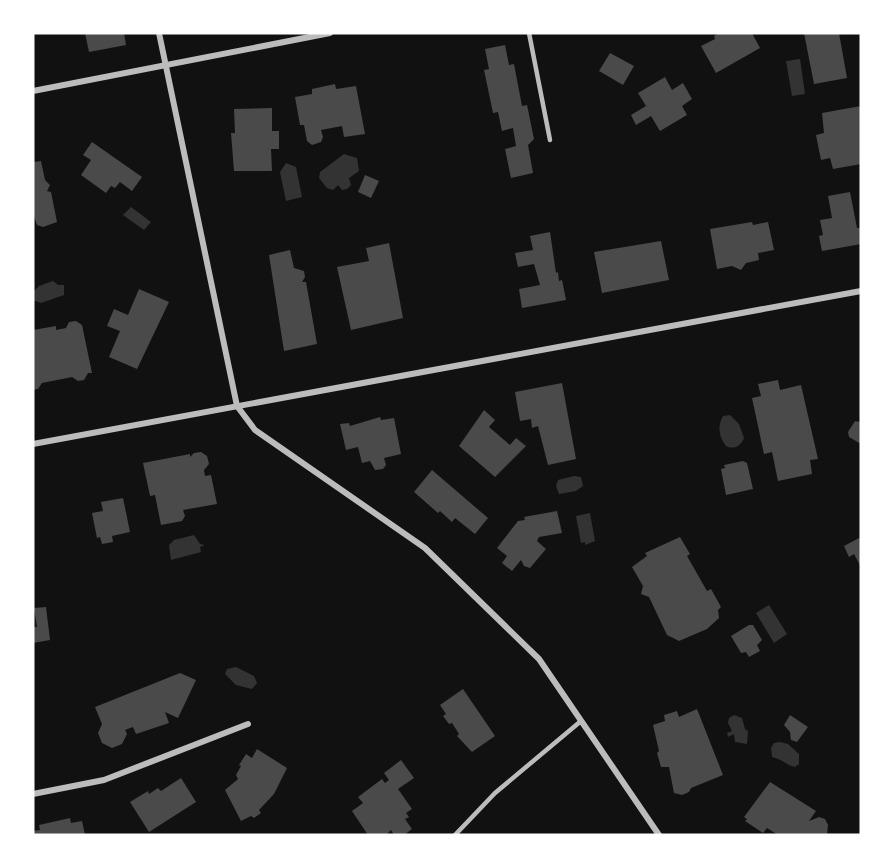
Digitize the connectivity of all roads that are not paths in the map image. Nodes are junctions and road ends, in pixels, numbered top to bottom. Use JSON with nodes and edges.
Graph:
{"nodes":[{"id":1,"x":159,"y":33,"type":"edge"},
{"id":2,"x":330,"y":33,"type":"edge"},
{"id":3,"x":529,"y":33,"type":"edge"},
{"id":4,"x":165,"y":64,"type":"junction"},
{"id":5,"x":33,"y":91,"type":"edge"},
{"id":6,"x":550,"y":141,"type":"dead end"},
{"id":7,"x":861,"y":291,"type":"edge"},
{"id":8,"x":237,"y":406,"type":"junction"},
{"id":9,"x":33,"y":444,"type":"edge"},
{"id":10,"x":581,"y":721,"type":"junction"},
{"id":11,"x":248,"y":724,"type":"dead end"},
{"id":12,"x":33,"y":794,"type":"edge"},
{"id":13,"x":455,"y":835,"type":"edge"},
{"id":14,"x":659,"y":835,"type":"edge"}],
"edges":[{"from":1,"to":4,"type":"street"},
{"from":2,"to":4,"type":"street"},
{"from":3,"to":6,"type":"lane"},
{"from":4,"to":5,"type":"street"},
{"from":4,"to":8,"type":"street"},
{"from":7,"to":8,"type":"street"},
{"from":8,"to":9,"type":"street"},
{"from":8,"to":10,"type":"street"},
{"from":10,"to":13,"type":"lane"},
{"from":10,"to":14,"type":"street"},
{"from":11,"to":12,"type":"street"}]}
